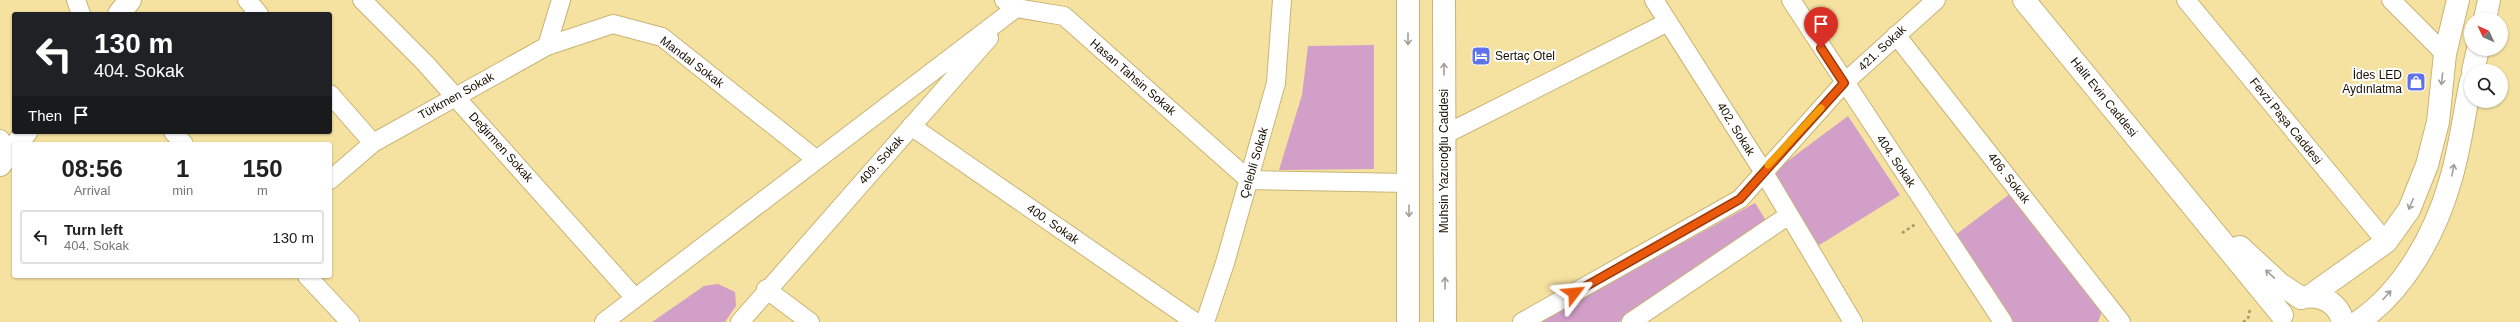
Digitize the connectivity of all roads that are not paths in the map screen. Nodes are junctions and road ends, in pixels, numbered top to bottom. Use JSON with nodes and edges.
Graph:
{"nodes":[{"id":1,"x":76,"y":0,"type":"edge"},
{"id":2,"x":130,"y":0,"type":"edge"},
{"id":3,"x":247,"y":0,"type":"edge"},
{"id":4,"x":362,"y":0,"type":"edge"},
{"id":5,"x":561,"y":0,"type":"edge"},
{"id":6,"x":1282,"y":0,"type":"edge"},
{"id":7,"x":1408,"y":0,"type":"edge"},
{"id":8,"x":1654,"y":0,"type":"edge"},
{"id":9,"x":1790,"y":0,"type":"edge"},
{"id":10,"x":1936,"y":0,"type":"edge"},
{"id":11,"x":2024,"y":0,"type":"edge"},
{"id":12,"x":2186,"y":0,"type":"edge"},
{"id":13,"x":2391,"y":0,"type":"edge"},
{"id":14,"x":2458,"y":0,"type":"edge"},
{"id":15,"x":2489,"y":0,"type":"edge"},
{"id":16,"x":1448,"y":2,"type":"edge"},
{"id":17,"x":1015,"y":3,"type":"edge"},
{"id":18,"x":80,"y":12,"type":"edge"},
{"id":19,"x":121,"y":12,"type":"edge"},
{"id":20,"x":257,"y":12,"type":"edge"},
{"id":21,"x":2486,"y":12,"type":"edge"},
{"id":22,"x":1668,"y":22,"type":"junction"},
{"id":23,"x":1896,"y":34,"type":"junction"},
{"id":24,"x":547,"y":46,"type":"junction"},
{"id":25,"x":2445,"y":54,"type":"junction"},
{"id":26,"x":1844,"y":83,"type":"junction"},
{"id":27,"x":332,"y":96,"type":"edge"},
{"id":28,"x":455,"y":96,"type":"junction"},
{"id":29,"x":2465,"y":108,"type":"edge"},
{"id":30,"x":911,"y":126,"type":"junction"},
{"id":31,"x":24,"y":134,"type":"edge"},
{"id":32,"x":175,"y":134,"type":"edge"},
{"id":33,"x":1444,"y":135,"type":"junction"},
{"id":34,"x":16,"y":142,"type":"edge"},
{"id":35,"x":182,"y":142,"type":"edge"},
{"id":36,"x":373,"y":143,"type":"junction"},
{"id":37,"x":817,"y":160,"type":"junction"},
{"id":38,"x":1763,"y":171,"type":"junction"},
{"id":39,"x":332,"y":178,"type":"edge"},
{"id":40,"x":1250,"y":180,"type":"junction"},
{"id":41,"x":1409,"y":183,"type":"junction"},
{"id":42,"x":2184,"y":194,"type":"junction"},
{"id":43,"x":1789,"y":215,"type":"junction"},
{"id":44,"x":2386,"y":242,"type":"junction"},
{"id":45,"x":308,"y":278,"type":"edge"},
{"id":46,"x":766,"y":289,"type":"junction"},
{"id":47,"x":2306,"y":297,"type":"junction"},
{"id":48,"x":635,"y":298,"type":"junction"},
{"id":49,"x":2281,"y":318,"type":"edge"},
{"id":50,"x":350,"y":322,"type":"edge"},
{"id":51,"x":604,"y":322,"type":"edge"},
{"id":52,"x":740,"y":322,"type":"edge"},
{"id":53,"x":810,"y":322,"type":"edge"},
{"id":54,"x":1195,"y":322,"type":"edge"},
{"id":55,"x":1205,"y":322,"type":"edge"},
{"id":56,"x":1408,"y":322,"type":"edge"},
{"id":57,"x":1445,"y":322,"type":"edge"},
{"id":58,"x":1522,"y":322,"type":"edge"},
{"id":59,"x":1631,"y":322,"type":"edge"},
{"id":60,"x":1853,"y":322,"type":"edge"},
{"id":61,"x":2003,"y":322,"type":"edge"},
{"id":62,"x":2121,"y":322,"type":"edge"},
{"id":63,"x":2344,"y":322,"type":"edge"},
{"id":64,"x":2358,"y":322,"type":"edge"}],
"edges":[{"from":1,"to":18,"type":"street"},
{"from":2,"to":19,"type":"main road"},
{"from":3,"to":20,"type":"street"},
{"from":4,"to":28,"type":"street","name":"Değirmen Sokak"},
{"from":5,"to":24,"type":"street"},
{"from":6,"to":40,"type":"street","name":"Çelebli Sokak"},
{"from":7,"to":41,"type":"main road","one_way":true},
{"from":8,"to":22,"type":"street","name":"402. Sokak"},
{"from":9,"to":26,"type":"street","name":"404. Sokak"},
{"from":10,"to":23,"type":"street","name":"421. Sokak"},
{"from":11,"to":42,"type":"main road","name":"Halit Evin Caddesi"},
{"from":12,"to":44,"type":"street","name":"Fevzi Paşa Caddesi"},
{"from":13,"to":25,"type":"street"},
{"from":14,"to":25,"type":"main road"},
{"from":15,"to":21,"type":"main road"},
{"from":33,"to":16,"type":"main road","name":"Muhsin Yazıcıoğlu Caddesi","one_way":true},
{"from":17,"to":30,"type":"street","name":"409. Sokak"},
{"from":17,"to":37,"type":"street"},
{"from":17,"to":40,"type":"street","name":"Hasan Tahsin Sokak"},
{"from":22,"to":33,"type":"street"},
{"from":22,"to":38,"type":"street","name":"402. Sokak"},
{"from":23,"to":26,"type":"street","name":"421. Sokak"},
{"from":23,"to":62,"type":"street","name":"406. Sokak"},
{"from":24,"to":28,"type":"street","name":"Türkmen Sokak"},
{"from":24,"to":37,"type":"street","name":"Mandal Sokak"},
{"from":25,"to":44,"type":"main road","one_way":true},
{"from":26,"to":38,"type":"street","name":"421. Sokak"},
{"from":26,"to":61,"type":"street","name":"404. Sokak"},
{"from":27,"to":36,"type":"street"},
{"from":28,"to":36,"type":"street","name":"Türkmen Sokak"},
{"from":28,"to":48,"type":"street","name":"Değirmen Sokak"},
{"from":64,"to":29,"type":"main road","one_way":true},
{"from":30,"to":46,"type":"street","name":"409. Sokak"},
{"from":30,"to":54,"type":"street","name":"400. Sokak"},
{"from":31,"to":34,"type":"main road"},
{"from":32,"to":35,"type":"street"},
{"from":57,"to":33,"type":"main road","name":"Muhsin Yazıcıoğlu Caddesi","one_way":true},
{"from":36,"to":39,"type":"street","name":"Türkmen Sokak"},
{"from":37,"to":48,"type":"street"},
{"from":38,"to":43,"type":"street","name":"402. Sokak"},
{"from":38,"to":58,"type":"street","name":"421. Sokak"},
{"from":40,"to":41,"type":"street"},
{"from":40,"to":55,"type":"street","name":"Çelebli Sokak"},
{"from":41,"to":56,"type":"main road","one_way":true},
{"from":47,"to":42,"type":"main road","name":"Halit Evin Caddesi","one_way":true},
{"from":42,"to":49,"type":"main road","name":"Halit Evin Caddesi"},
{"from":43,"to":59,"type":"street"},
{"from":43,"to":60,"type":"street","name":"402. Sokak"},
{"from":44,"to":47,"type":"main road"},
{"from":45,"to":50,"type":"street"},
{"from":46,"to":52,"type":"street","name":"409. Sokak"},
{"from":46,"to":53,"type":"street"},
{"from":47,"to":49,"type":"main road"},
{"from":47,"to":63,"type":"main road","name":"Halit Evin Caddesi"},
{"from":48,"to":51,"type":"street"}]}
